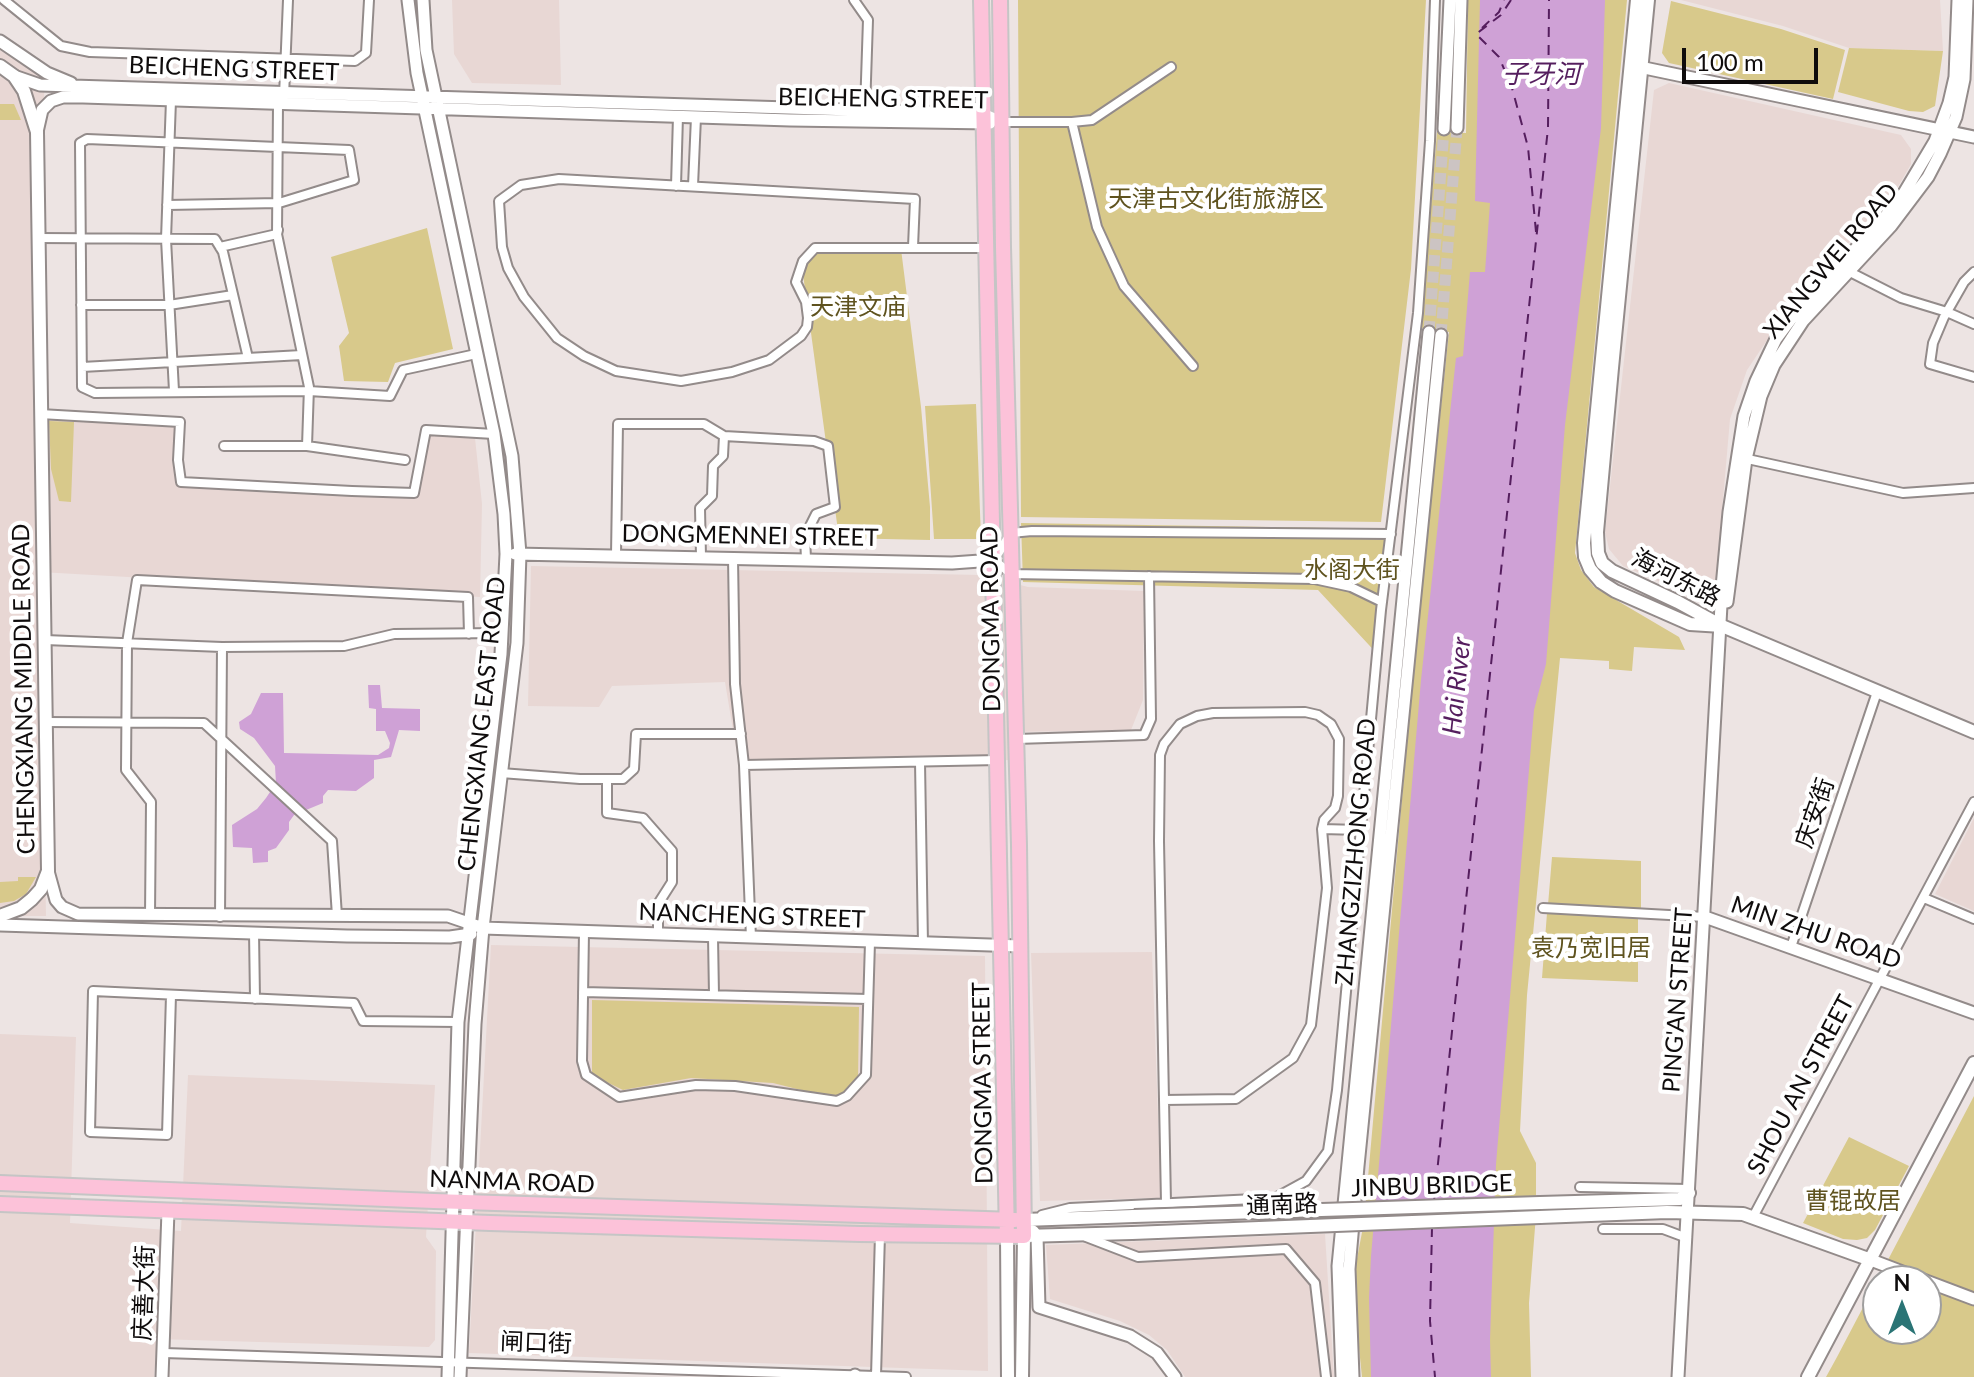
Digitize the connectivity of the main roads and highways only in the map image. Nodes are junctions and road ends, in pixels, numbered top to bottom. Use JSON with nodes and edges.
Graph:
{"nodes":[{"id":1,"x":981,"y":0,"type":"edge"},
{"id":2,"x":1000,"y":0,"type":"edge"},
{"id":3,"x":1637,"y":0,"type":"edge"},
{"id":4,"x":1648,"y":0,"type":"edge"},
{"id":5,"x":0,"y":66,"type":"edge"},
{"id":6,"x":1636,"y":66,"type":"junction"},
{"id":7,"x":1974,"y":732,"type":"edge"},
{"id":8,"x":0,"y":916,"type":"edge"},
{"id":9,"x":1001,"y":945,"type":"joint"},
{"id":10,"x":1974,"y":1063,"type":"edge"},
{"id":11,"x":0,"y":1183,"type":"edge"},
{"id":12,"x":1689,"y":1191,"type":"road end"},
{"id":13,"x":0,"y":1204,"type":"edge"},
{"id":14,"x":1007,"y":1220,"type":"junction"},
{"id":15,"x":1024,"y":1220,"type":"junction"},
{"id":16,"x":1007,"y":1236,"type":"junction"},
{"id":17,"x":1031,"y":1236,"type":"junction"},
{"id":18,"x":1871,"y":1260,"type":"junction"},
{"id":19,"x":1008,"y":1377,"type":"edge"},
{"id":20,"x":1022,"y":1377,"type":"edge"},
{"id":21,"x":1808,"y":1377,"type":"edge"}],
"edges":[{"from":1,"to":9,"type":"main road","name":"DONGMA ROAD"},
{"from":2,"to":15,"type":"main road","name":"DONGMA ROAD"},
{"from":3,"to":6,"type":"main road","name":"海河东路"},
{"from":4,"to":6,"type":"main road","name":"海河东路"},
{"from":5,"to":8,"type":"main road","name":"CHENGXIANG MIDDLE ROAD"},
{"from":6,"to":7,"type":"main road","name":"海河东路"},
{"from":9,"to":14,"type":"main road","name":"DONGMA STREET"},
{"from":10,"to":18,"type":"main road"},
{"from":11,"to":14,"type":"main road","name":"NANMA ROAD"},
{"from":12,"to":15,"type":"main road","name":"JINBU BRIDGE","bridge":true},
{"from":13,"to":16,"type":"main road","name":"NANMA ROAD"},
{"from":14,"to":15,"type":"main road","name":"NANMA ROAD"},
{"from":14,"to":16,"type":"main road"},
{"from":15,"to":17,"type":"main road","name":"DONGMA ROAD"},
{"from":16,"to":17,"type":"main road","name":"NANMA ROAD"},
{"from":16,"to":19,"type":"main road"},
{"from":17,"to":18,"type":"main road","name":"通南路","bridge":true},
{"from":17,"to":20,"type":"main road"},
{"from":18,"to":21,"type":"main road"}]}
